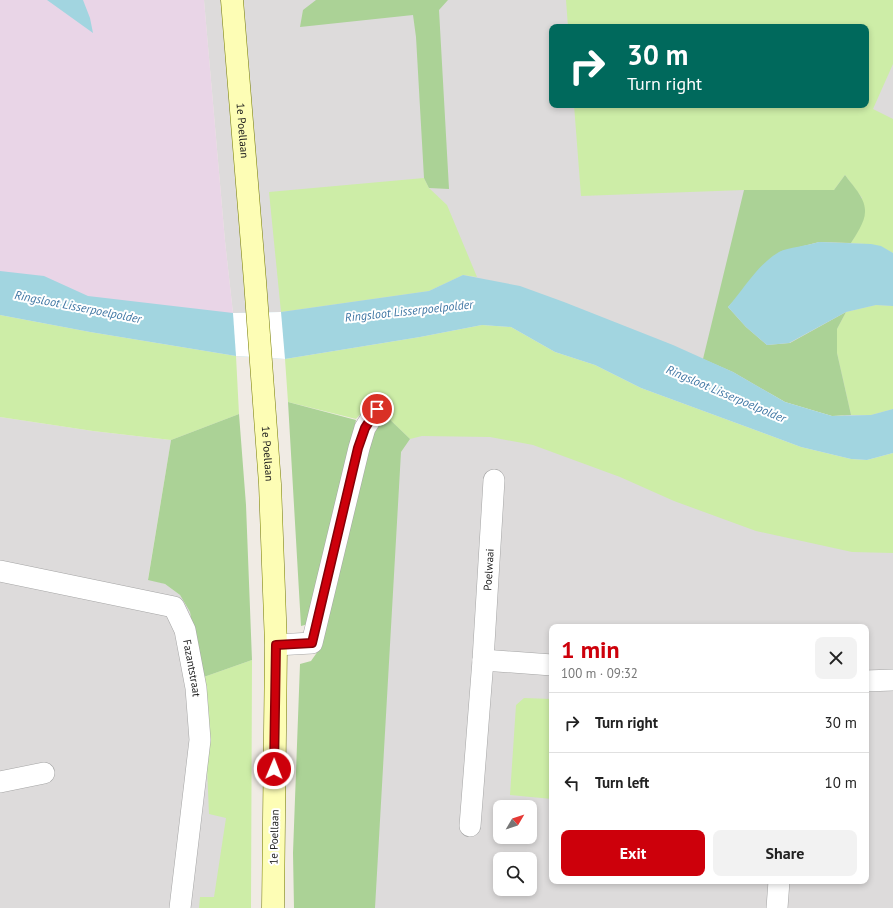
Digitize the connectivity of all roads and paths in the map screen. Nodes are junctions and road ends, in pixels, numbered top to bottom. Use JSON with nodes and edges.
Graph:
{"nodes":[{"id":1,"x":232,"y":0,"type":"edge"},
{"id":2,"x":377,"y":409,"type":"dead end"},
{"id":3,"x":494,"y":480,"type":"dead end"},
{"id":4,"x":0,"y":571,"type":"edge"},
{"id":5,"x":276,"y":645,"type":"junction"},
{"id":6,"x":483,"y":660,"type":"junction"},
{"id":7,"x":549,"y":664,"type":"edge"},
{"id":8,"x":893,"y":680,"type":"edge"},
{"id":9,"x":869,"y":681,"type":"edge"},
{"id":10,"x":44,"y":773,"type":"dead end"},
{"id":11,"x":0,"y":782,"type":"edge"},
{"id":12,"x":470,"y":826,"type":"dead end"},
{"id":13,"x":779,"y":884,"type":"edge"},
{"id":14,"x":180,"y":908,"type":"edge"},
{"id":15,"x":273,"y":908,"type":"edge"},
{"id":16,"x":777,"y":908,"type":"edge"}],
"edges":[{"from":1,"to":5,"type":"street","name":"1e Poellaan"},
{"from":2,"to":5,"type":"street"},
{"from":3,"to":6,"type":"street","name":"Poelwaai"},
{"from":4,"to":14,"type":"street","name":"Fazantstraat"},
{"from":5,"to":15,"type":"street","name":"1e Poellaan"},
{"from":6,"to":7,"type":"street"},
{"from":6,"to":12,"type":"street","name":"Poelwaai"},
{"from":8,"to":9,"type":"street"},
{"from":10,"to":11,"type":"street"},
{"from":13,"to":16,"type":"street"}]}
